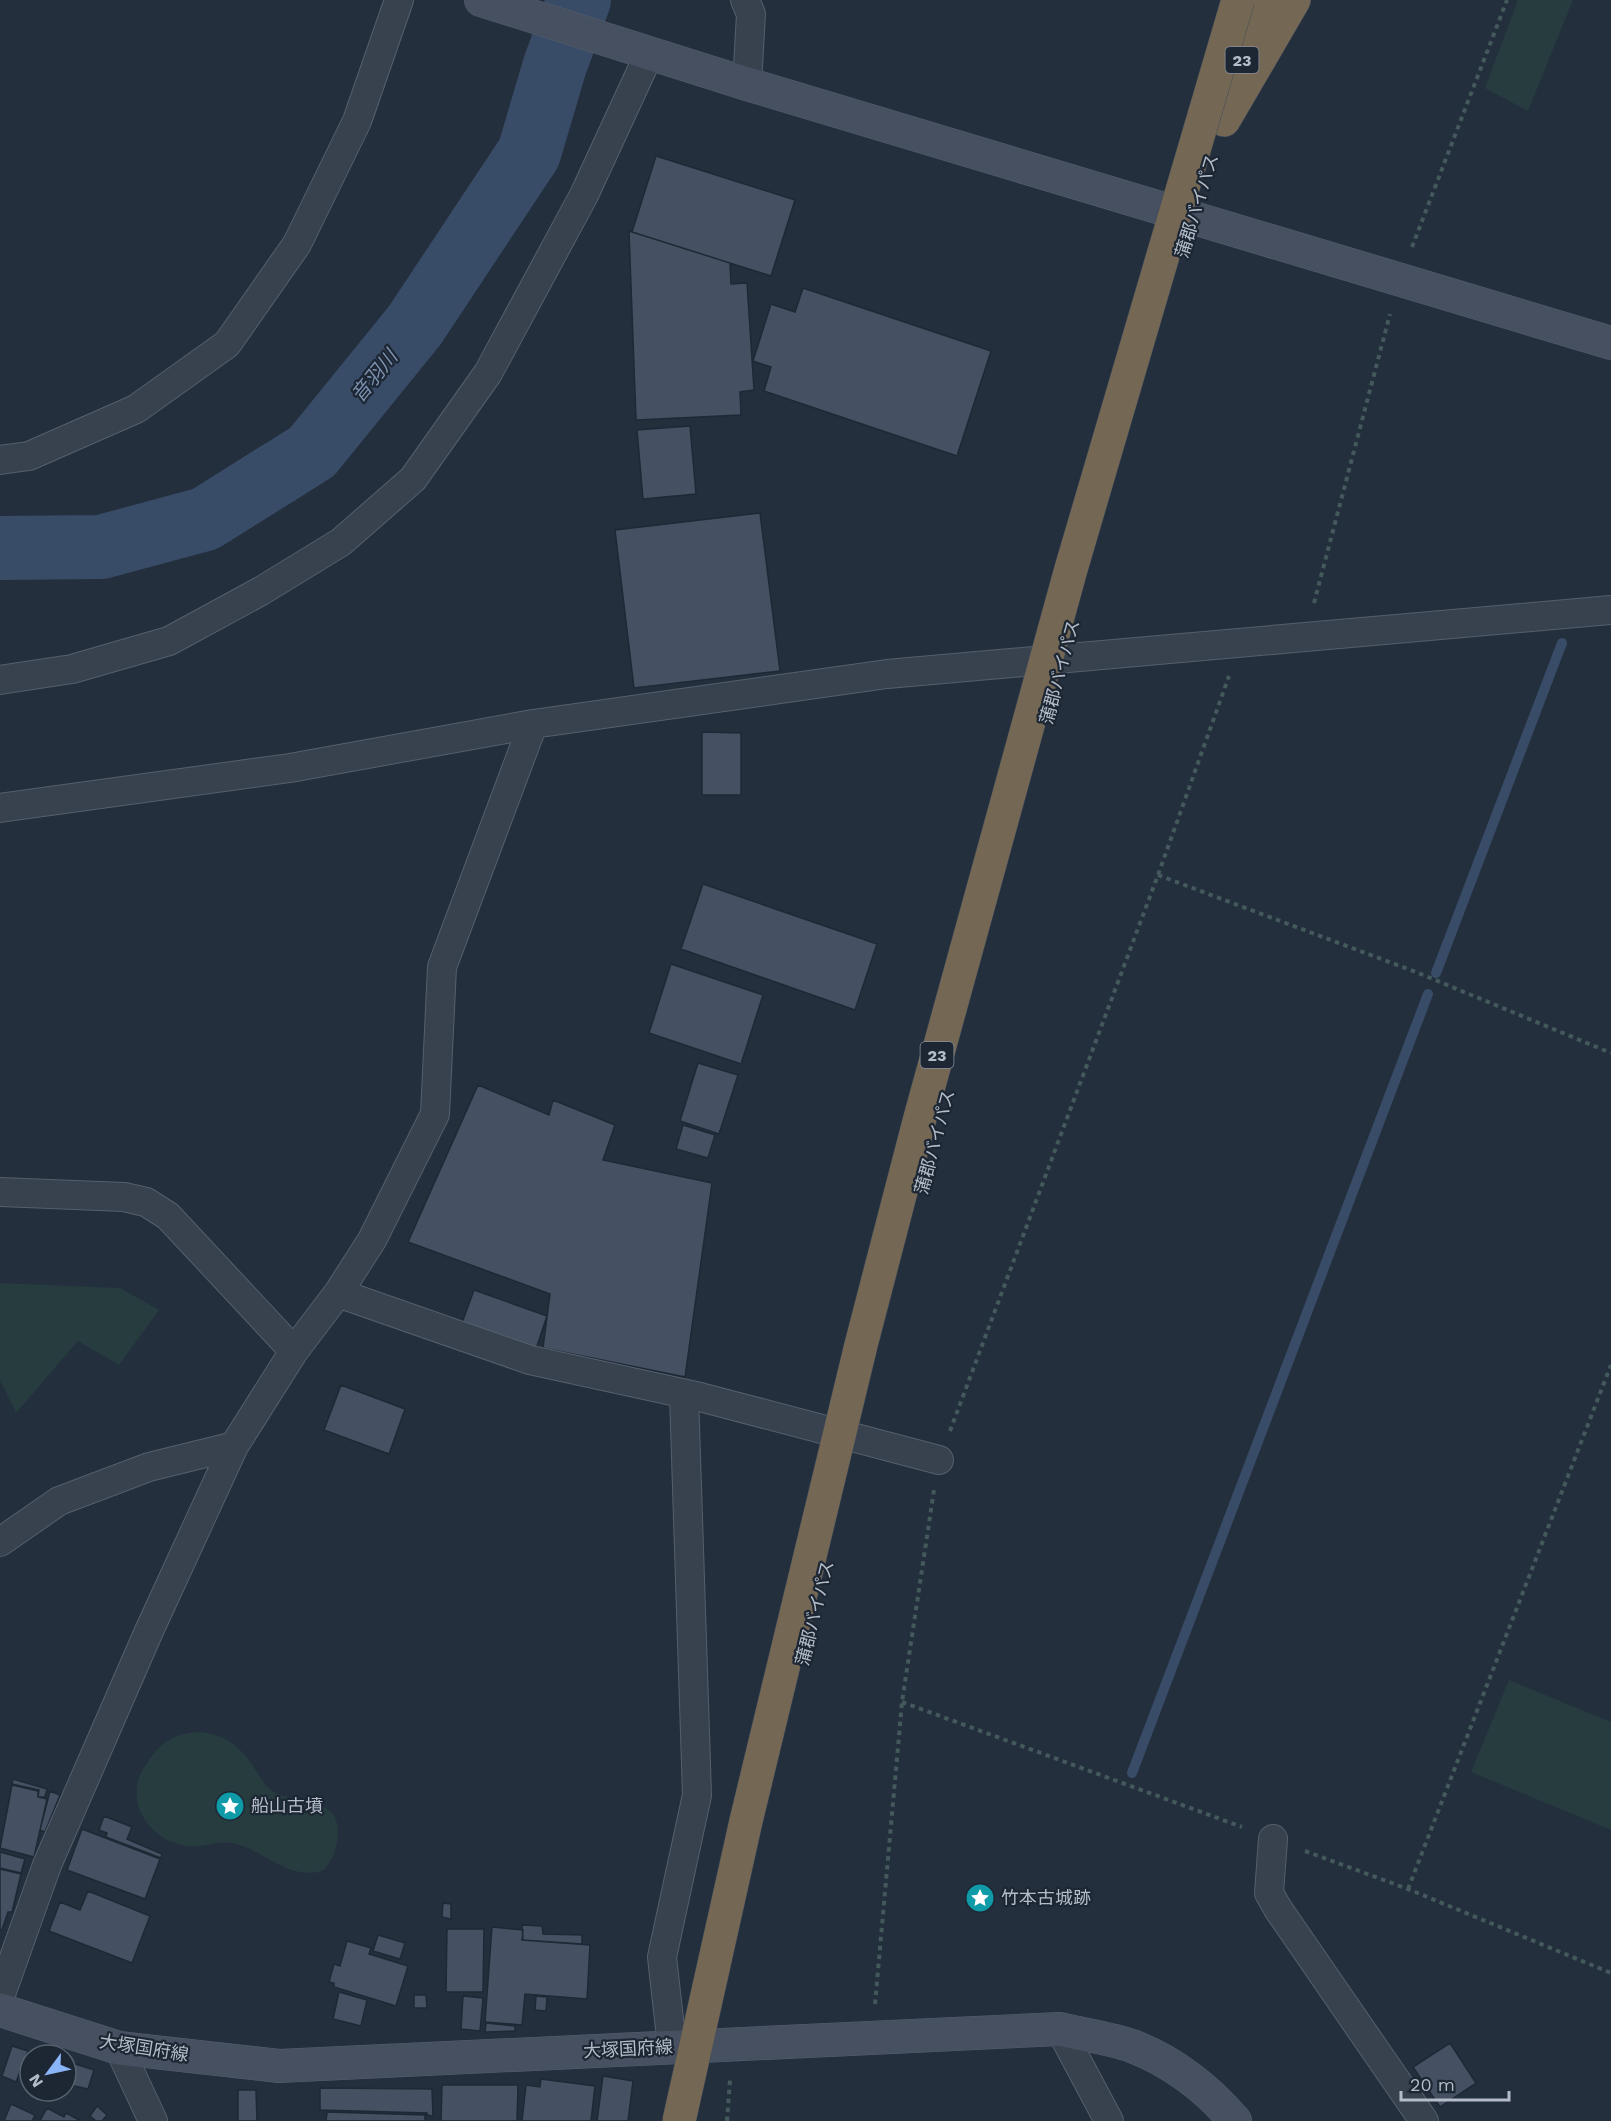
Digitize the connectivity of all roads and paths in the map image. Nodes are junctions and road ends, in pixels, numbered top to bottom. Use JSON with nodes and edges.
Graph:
{"nodes":[{"id":1,"x":399,"y":0,"type":"edge"},
{"id":2,"x":482,"y":0,"type":"edge"},
{"id":3,"x":745,"y":0,"type":"edge"},
{"id":4,"x":1238,"y":0,"type":"edge"},
{"id":5,"x":1261,"y":0,"type":"edge"},
{"id":6,"x":1294,"y":0,"type":"edge"},
{"id":7,"x":650,"y":52,"type":"junction"},
{"id":8,"x":747,"y":84,"type":"junction"},
{"id":9,"x":1224,"y":120,"type":"junction"},
{"id":10,"x":1611,"y":343,"type":"edge"},
{"id":11,"x":0,"y":460,"type":"edge"},
{"id":12,"x":1611,"y":610,"type":"edge"},
{"id":13,"x":1241,"y":643,"type":"junction"},
{"id":14,"x":0,"y":680,"type":"edge"},
{"id":15,"x":533,"y":724,"type":"junction"},
{"id":16,"x":0,"y":808,"type":"edge"},
{"id":17,"x":1158,"y":875,"type":"junction"},
{"id":18,"x":1611,"y":1053,"type":"edge"},
{"id":19,"x":0,"y":1192,"type":"edge"},
{"id":20,"x":338,"y":1293,"type":"junction"},
{"id":21,"x":294,"y":1351,"type":"junction"},
{"id":22,"x":1611,"y":1365,"type":"edge"},
{"id":23,"x":684,"y":1395,"type":"junction"},
{"id":24,"x":234,"y":1446,"type":"junction"},
{"id":25,"x":939,"y":1460,"type":"junction"},
{"id":26,"x":0,"y":1542,"type":"edge"},
{"id":27,"x":1273,"y":1839,"type":"dead end"},
{"id":28,"x":1408,"y":1889,"type":"dead end"},
{"id":29,"x":0,"y":1997,"type":"edge"},
{"id":30,"x":0,"y":2010,"type":"edge"},
{"id":31,"x":1060,"y":2029,"type":"junction"},
{"id":32,"x":872,"y":2038,"type":"junction"},
{"id":33,"x":672,"y":2046,"type":"junction"},
{"id":34,"x":119,"y":2048,"type":"junction"},
{"id":35,"x":153,"y":2121,"type":"edge"},
{"id":36,"x":679,"y":2121,"type":"edge"},
{"id":37,"x":699,"y":2121,"type":"edge"},
{"id":38,"x":1108,"y":2121,"type":"edge"},
{"id":39,"x":1235,"y":2121,"type":"edge"},
{"id":40,"x":1424,"y":2121,"type":"edge"}],
"edges":[{"from":1,"to":11,"type":"street"},
{"from":2,"to":7,"type":"main road"},
{"from":3,"to":8,"type":"street"},
{"from":4,"to":36,"type":"highway","name":"蒲郡バイパス","number":"23","bridge":true},
{"from":5,"to":9,"type":"highway","name":"蒲郡バイパス","number":"23"},
{"from":6,"to":9,"type":"highway"},
{"from":7,"to":8,"type":"main road"},
{"from":7,"to":14,"type":"street"},
{"from":8,"to":10,"type":"main road"},
{"from":9,"to":37,"type":"highway","name":"蒲郡バイパス","number":"23"},
{"from":12,"to":13,"type":"street"},
{"from":13,"to":15,"type":"street"},
{"from":13,"to":17,"type":"path"},
{"from":15,"to":16,"type":"street"},
{"from":15,"to":20,"type":"street"},
{"from":17,"to":18,"type":"path"},
{"from":17,"to":25,"type":"path"},
{"from":19,"to":21,"type":"street"},
{"from":20,"to":21,"type":"street"},
{"from":20,"to":23,"type":"street"},
{"from":21,"to":24,"type":"street"},
{"from":22,"to":28,"type":"path"},
{"from":23,"to":25,"type":"street"},
{"from":23,"to":33,"type":"street"},
{"from":24,"to":26,"type":"street"},
{"from":24,"to":29,"type":"street"},
{"from":25,"to":32,"type":"path"},
{"from":27,"to":40,"type":"street"},
{"from":30,"to":34,"type":"main road","name":"大塚国府線"},
{"from":31,"to":32,"type":"main road","name":"大塚国府線"},
{"from":31,"to":38,"type":"street"},
{"from":31,"to":39,"type":"main road","name":"大塚国府線"},
{"from":32,"to":33,"type":"main road","name":"大塚国府線"},
{"from":33,"to":34,"type":"main road","name":"大塚国府線"},
{"from":34,"to":35,"type":"street"}]}
